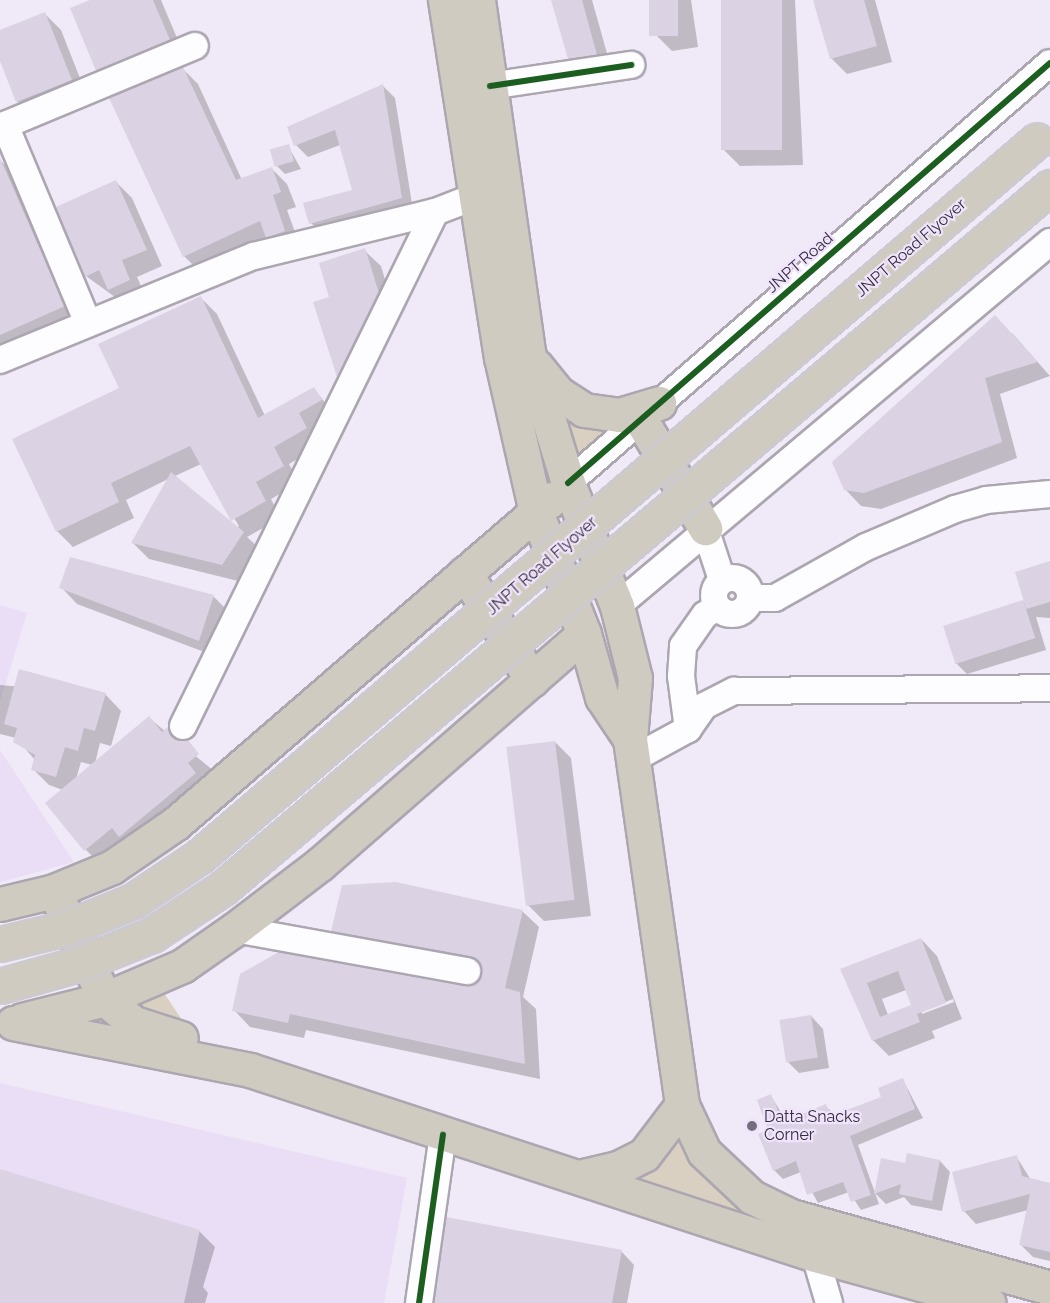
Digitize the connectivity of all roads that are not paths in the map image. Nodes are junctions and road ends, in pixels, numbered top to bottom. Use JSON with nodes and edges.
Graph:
{"nodes":[{"id":1,"x":445,"y":0,"type":"edge"},
{"id":2,"x":478,"y":0,"type":"edge"},
{"id":3,"x":195,"y":46,"type":"dead end"},
{"id":4,"x":1050,"y":63,"type":"edge"},
{"id":5,"x":631,"y":65,"type":"dead end"},
{"id":6,"x":490,"y":86,"type":"junction"},
{"id":7,"x":2,"y":126,"type":"edge"},
{"id":8,"x":1043,"y":134,"type":"edge"},
{"id":9,"x":1050,"y":187,"type":"edge"},
{"id":10,"x":476,"y":196,"type":"junction"},
{"id":11,"x":435,"y":212,"type":"junction"},
{"id":12,"x":1050,"y":242,"type":"edge"},
{"id":13,"x":88,"y":323,"type":"junction"},
{"id":14,"x":528,"y":352,"type":"junction"},
{"id":15,"x":0,"y":360,"type":"edge"},
{"id":16,"x":650,"y":412,"type":"junction"},
{"id":17,"x":568,"y":483,"type":"junction"},
{"id":18,"x":1050,"y":494,"type":"edge"},
{"id":19,"x":536,"y":512,"type":"junction"},
{"id":20,"x":705,"y":528,"type":"junction"},
{"id":21,"x":465,"y":573,"type":"junction"},
{"id":22,"x":722,"y":580,"type":"junction"},
{"id":23,"x":750,"y":598,"type":"junction"},
{"id":24,"x":617,"y":606,"type":"junction"},
{"id":25,"x":717,"y":607,"type":"junction"},
{"id":26,"x":584,"y":634,"type":"junction"},
{"id":27,"x":532,"y":680,"type":"junction"},
{"id":28,"x":1050,"y":688,"type":"edge"},
{"id":29,"x":183,"y":726,"type":"dead end"},
{"id":30,"x":688,"y":729,"type":"junction"},
{"id":31,"x":631,"y":749,"type":"junction"},
{"id":32,"x":54,"y":891,"type":"junction"},
{"id":33,"x":0,"y":904,"type":"edge"},
{"id":34,"x":235,"y":930,"type":"junction"},
{"id":35,"x":0,"y":944,"type":"edge"},
{"id":36,"x":467,"y":971,"type":"dead end"},
{"id":37,"x":0,"y":986,"type":"edge"},
{"id":38,"x":105,"y":999,"type":"junction"},
{"id":39,"x":7,"y":1023,"type":"edge"},
{"id":40,"x":250,"y":1070,"type":"junction"},
{"id":41,"x":681,"y":1096,"type":"junction"},
{"id":42,"x":444,"y":1135,"type":"junction"},
{"id":43,"x":583,"y":1176,"type":"junction"},
{"id":44,"x":815,"y":1255,"type":"junction"},
{"id":45,"x":1050,"y":1288,"type":"edge"},
{"id":46,"x":977,"y":1301,"type":"edge"},
{"id":47,"x":419,"y":1303,"type":"edge"},
{"id":48,"x":829,"y":1303,"type":"edge"}],
"edges":[{"from":1,"to":10,"type":"highway"},
{"from":2,"to":6,"type":"highway"},
{"from":3,"to":7,"type":"street"},
{"from":4,"to":16,"type":"street","name":"JNPT Road"},
{"from":5,"to":6,"type":"street"},
{"from":6,"to":14,"type":"highway"},
{"from":7,"to":13,"type":"street"},
{"from":8,"to":35,"type":"highway","name":"JNPT Road Flyover","bridge":true},
{"from":9,"to":37,"type":"highway","bridge":true},
{"from":10,"to":11,"type":"street"},
{"from":10,"to":19,"type":"highway"},
{"from":11,"to":13,"type":"street"},
{"from":11,"to":29,"type":"street"},
{"from":12,"to":20,"type":"street"},
{"from":13,"to":15,"type":"street"},
{"from":14,"to":16,"type":"highway"},
{"from":14,"to":17,"type":"highway"},
{"from":16,"to":17,"type":"street","name":"JNPT Road"},
{"from":16,"to":20,"type":"highway"},
{"from":17,"to":19,"type":"highway"},
{"from":17,"to":24,"type":"highway"},
{"from":18,"to":23,"type":"street"},
{"from":19,"to":21,"type":"highway"},
{"from":19,"to":26,"type":"highway"},
{"from":20,"to":22,"type":"street"},
{"from":20,"to":24,"type":"street"},
{"from":21,"to":27,"type":"highway"},
{"from":21,"to":32,"type":"highway"},
{"from":22,"to":23,"type":"street"},
{"from":22,"to":25,"type":"street"},
{"from":23,"to":25,"type":"street"},
{"from":24,"to":31,"type":"highway"},
{"from":25,"to":30,"type":"street"},
{"from":26,"to":27,"type":"highway"},
{"from":26,"to":31,"type":"highway"},
{"from":27,"to":34,"type":"highway"},
{"from":28,"to":30,"type":"street"},
{"from":30,"to":31,"type":"street"},
{"from":31,"to":41,"type":"highway"},
{"from":32,"to":33,"type":"highway"},
{"from":32,"to":38,"type":"highway"},
{"from":34,"to":36,"type":"street"},
{"from":34,"to":38,"type":"highway"},
{"from":38,"to":39,"type":"highway"},
{"from":38,"to":40,"type":"highway"},
{"from":39,"to":40,"type":"highway"},
{"from":40,"to":42,"type":"highway"},
{"from":41,"to":43,"type":"highway"},
{"from":41,"to":45,"type":"highway"},
{"from":42,"to":43,"type":"highway"},
{"from":42,"to":47,"type":"street"},
{"from":43,"to":44,"type":"highway"},
{"from":44,"to":46,"type":"highway"},
{"from":44,"to":48,"type":"street"}]}
